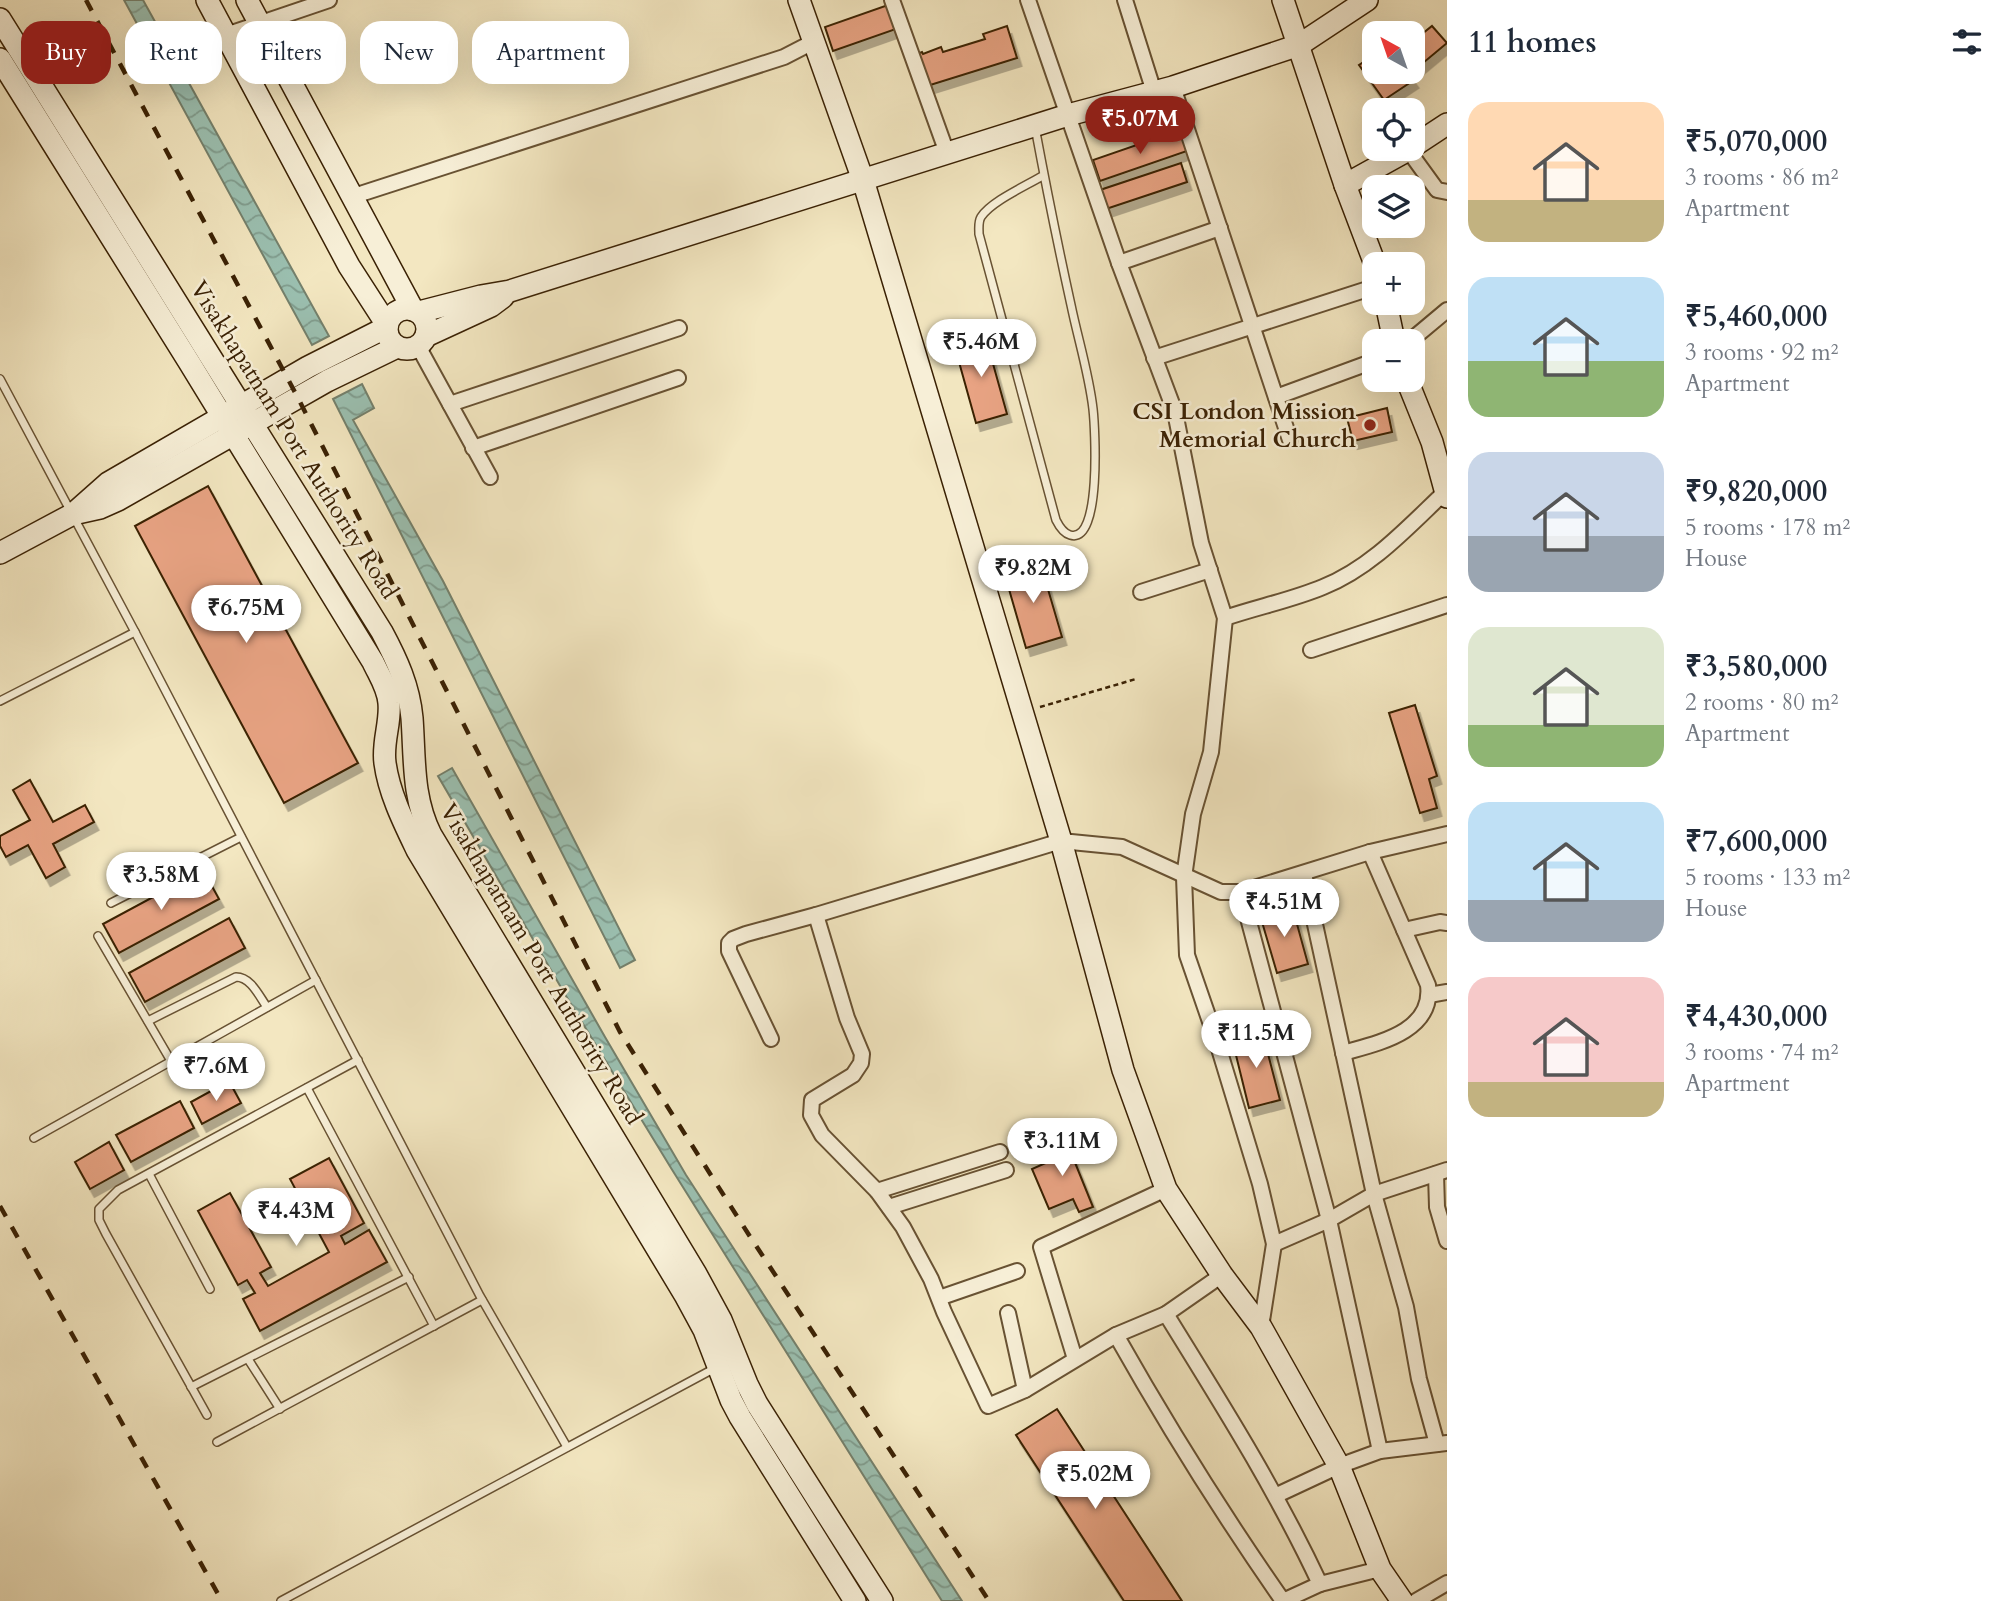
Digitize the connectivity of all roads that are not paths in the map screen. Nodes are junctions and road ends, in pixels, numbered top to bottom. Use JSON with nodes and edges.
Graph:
{"nodes":[{"id":1,"x":207,"y":0,"type":"edge"},
{"id":2,"x":247,"y":0,"type":"edge"},
{"id":3,"x":329,"y":0,"type":"edge"},
{"id":4,"x":799,"y":0,"type":"edge"},
{"id":5,"x":892,"y":0,"type":"edge"},
{"id":6,"x":1028,"y":0,"type":"edge"},
{"id":7,"x":1125,"y":0,"type":"edge"},
{"id":8,"x":1283,"y":0,"type":"edge"},
{"id":9,"x":1367,"y":0,"type":"edge"},
{"id":10,"x":0,"y":19,"type":"edge"},
{"id":11,"x":259,"y":21,"type":"edge"},
{"id":12,"x":266,"y":21,"type":"edge"},
{"id":13,"x":236,"y":31,"type":"edge"},
{"id":14,"x":226,"y":35,"type":"junction"},
{"id":15,"x":815,"y":41,"type":"junction"},
{"id":16,"x":1299,"y":45,"type":"junction"},
{"id":17,"x":0,"y":59,"type":"edge"},
{"id":18,"x":293,"y":84,"type":"edge"},
{"id":19,"x":1164,"y":89,"type":"junction"},
{"id":20,"x":1068,"y":116,"type":"junction"},
{"id":21,"x":1447,"y":124,"type":"edge"},
{"id":22,"x":1034,"y":126,"type":"junction"},
{"id":23,"x":1425,"y":139,"type":"edge"},
{"id":24,"x":947,"y":153,"type":"junction"},
{"id":25,"x":1388,"y":161,"type":"edge"},
{"id":26,"x":1418,"y":161,"type":"edge"},
{"id":27,"x":1044,"y":175,"type":"junction"},
{"id":28,"x":863,"y":180,"type":"junction"},
{"id":29,"x":1345,"y":185,"type":"junction"},
{"id":30,"x":1447,"y":192,"type":"edge"},
{"id":31,"x":354,"y":196,"type":"junction"},
{"id":32,"x":1220,"y":228,"type":"junction"},
{"id":33,"x":1370,"y":252,"type":"edge"},
{"id":34,"x":1119,"y":263,"type":"junction"},
{"id":35,"x":510,"y":291,"type":"junction"},
{"id":36,"x":1362,"y":291,"type":"edge"},
{"id":37,"x":1447,"y":310,"type":"edge"},
{"id":38,"x":416,"y":311,"type":"junction"},
{"id":39,"x":387,"y":326,"type":"junction"},
{"id":40,"x":1254,"y":327,"type":"junction"},
{"id":41,"x":679,"y":328,"type":"dead end"},
{"id":42,"x":1424,"y":329,"type":"edge"},
{"id":43,"x":414,"y":343,"type":"junction"},
{"id":44,"x":1154,"y":358,"type":"junction"},
{"id":45,"x":1362,"y":365,"type":"edge"},
{"id":46,"x":678,"y":378,"type":"dead end"},
{"id":47,"x":0,"y":379,"type":"edge"},
{"id":48,"x":1413,"y":392,"type":"edge"},
{"id":49,"x":1276,"y":397,"type":"junction"},
{"id":50,"x":450,"y":404,"type":"junction"},
{"id":51,"x":248,"y":414,"type":"junction"},
{"id":52,"x":229,"y":426,"type":"junction"},
{"id":53,"x":1290,"y":440,"type":"dead end"},
{"id":54,"x":1439,"y":441,"type":"edge"},
{"id":55,"x":473,"y":448,"type":"junction"},
{"id":56,"x":489,"y":477,"type":"dead end"},
{"id":57,"x":1446,"y":495,"type":"edge"},
{"id":58,"x":73,"y":514,"type":"junction"},
{"id":59,"x":0,"y":553,"type":"edge"},
{"id":60,"x":1210,"y":570,"type":"junction"},
{"id":61,"x":1141,"y":593,"type":"dead end"},
{"id":62,"x":1447,"y":605,"type":"edge"},
{"id":63,"x":1225,"y":618,"type":"junction"},
{"id":64,"x":135,"y":632,"type":"junction"},
{"id":65,"x":1311,"y":650,"type":"dead end"},
{"id":66,"x":0,"y":701,"type":"edge"},
{"id":67,"x":1447,"y":834,"type":"edge"},
{"id":68,"x":241,"y":837,"type":"junction"},
{"id":69,"x":1062,"y":841,"type":"junction"},
{"id":70,"x":1370,"y":852,"type":"junction"},
{"id":71,"x":1304,"y":874,"type":"junction"},
{"id":72,"x":1184,"y":877,"type":"junction"},
{"id":73,"x":1241,"y":892,"type":"junction"},
{"id":74,"x":111,"y":903,"type":"dead end"},
{"id":75,"x":816,"y":915,"type":"junction"},
{"id":76,"x":1447,"y":923,"type":"edge"},
{"id":77,"x":1404,"y":930,"type":"junction"},
{"id":78,"x":98,"y":936,"type":"dead end"},
{"id":79,"x":316,"y":980,"type":"junction"},
{"id":80,"x":1447,"y":992,"type":"edge"},
{"id":81,"x":1429,"y":995,"type":"junction"},
{"id":82,"x":267,"y":1007,"type":"junction"},
{"id":83,"x":148,"y":1021,"type":"junction"},
{"id":84,"x":771,"y":1039,"type":"dead end"},
{"id":85,"x":1343,"y":1053,"type":"junction"},
{"id":86,"x":358,"y":1060,"type":"junction"},
{"id":87,"x":171,"y":1061,"type":"junction"},
{"id":88,"x":307,"y":1088,"type":"junction"},
{"id":89,"x":34,"y":1138,"type":"dead end"},
{"id":90,"x":1000,"y":1152,"type":"dead end"},
{"id":91,"x":1006,"y":1170,"type":"dead end"},
{"id":92,"x":1442,"y":1172,"type":"edge"},
{"id":93,"x":149,"y":1174,"type":"junction"},
{"id":94,"x":1166,"y":1189,"type":"junction"},
{"id":95,"x":877,"y":1191,"type":"junction"},
{"id":96,"x":1374,"y":1194,"type":"junction"},
{"id":97,"x":889,"y":1207,"type":"junction"},
{"id":98,"x":1329,"y":1220,"type":"junction"},
{"id":99,"x":1447,"y":1241,"type":"edge"},
{"id":100,"x":1274,"y":1244,"type":"junction"},
{"id":101,"x":1017,"y":1271,"type":"dead end"},
{"id":102,"x":1222,"y":1275,"type":"junction"},
{"id":103,"x":409,"y":1277,"type":"junction"},
{"id":104,"x":210,"y":1289,"type":"dead end"},
{"id":105,"x":939,"y":1298,"type":"junction"},
{"id":106,"x":482,"y":1300,"type":"junction"},
{"id":107,"x":1008,"y":1313,"type":"dead end"},
{"id":108,"x":1166,"y":1314,"type":"junction"},
{"id":109,"x":434,"y":1325,"type":"junction"},
{"id":110,"x":1261,"y":1327,"type":"junction"},
{"id":111,"x":1116,"y":1335,"type":"junction"},
{"id":112,"x":248,"y":1359,"type":"junction"},
{"id":113,"x":1075,"y":1359,"type":"junction"},
{"id":114,"x":727,"y":1361,"type":"junction"},
{"id":115,"x":191,"y":1387,"type":"junction"},
{"id":116,"x":1026,"y":1390,"type":"junction"},
{"id":117,"x":280,"y":1409,"type":"junction"},
{"id":118,"x":207,"y":1415,"type":"dead end"},
{"id":119,"x":218,"y":1442,"type":"dead end"},
{"id":120,"x":1442,"y":1443,"type":"edge"},
{"id":121,"x":567,"y":1447,"type":"junction"},
{"id":122,"x":1380,"y":1451,"type":"junction"},
{"id":123,"x":1339,"y":1466,"type":"junction"},
{"id":124,"x":1277,"y":1495,"type":"junction"},
{"id":125,"x":1380,"y":1569,"type":"junction"},
{"id":126,"x":1447,"y":1583,"type":"edge"},
{"id":127,"x":1320,"y":1584,"type":"junction"},
{"id":128,"x":281,"y":1601,"type":"edge"},
{"id":129,"x":855,"y":1601,"type":"edge"},
{"id":130,"x":882,"y":1601,"type":"edge"},
{"id":131,"x":1402,"y":1601,"type":"edge"},
{"id":132,"x":1416,"y":1601,"type":"edge"}],
"edges":[{"from":1,"to":14,"type":"main road"},
{"from":2,"to":11,"type":"main road"},
{"from":3,"to":12,"type":"street"},
{"from":4,"to":15,"type":"main road"},
{"from":5,"to":24,"type":"street"},
{"from":6,"to":20,"type":"street"},
{"from":7,"to":19,"type":"street"},
{"from":8,"to":16,"type":"main road"},
{"from":9,"to":16,"type":"main road"},
{"from":10,"to":51,"type":"main road","name":"Visakhapatnam Port Authority Road"},
{"from":13,"to":14,"type":"street"},
{"from":14,"to":39,"type":"main road"},
{"from":15,"to":28,"type":"main road"},
{"from":15,"to":31,"type":"street"},
{"from":16,"to":19,"type":"main road"},
{"from":16,"to":29,"type":"main road"},
{"from":17,"to":52,"type":"main road","name":"Visakhapatnam Port Authority Road"},
{"from":18,"to":31,"type":"main road"},
{"from":19,"to":20,"type":"main road"},
{"from":19,"to":32,"type":"street"},
{"from":20,"to":22,"type":"main road"},
{"from":20,"to":34,"type":"street"},
{"from":21,"to":23,"type":"main road"},
{"from":22,"to":24,"type":"main road"},
{"from":22,"to":27,"type":"lane"},
{"from":24,"to":28,"type":"main road"},
{"from":25,"to":29,"type":"main road"},
{"from":26,"to":30,"type":"street"},
{"from":27,"to":27,"type":"lane"},
{"from":28,"to":35,"type":"main road"},
{"from":28,"to":69,"type":"main road"},
{"from":29,"to":33,"type":"main road"},
{"from":31,"to":38,"type":"main road"},
{"from":32,"to":34,"type":"street"},
{"from":32,"to":40,"type":"street"},
{"from":34,"to":44,"type":"street"},
{"from":35,"to":38,"type":"main road"},
{"from":35,"to":43,"type":"main road"},
{"from":36,"to":40,"type":"street"},
{"from":37,"to":42,"type":"street"},
{"from":38,"to":39,"type":"main road"},
{"from":38,"to":43,"type":"main road"},
{"from":39,"to":43,"type":"main road"},
{"from":39,"to":51,"type":"main road"},
{"from":40,"to":44,"type":"street"},
{"from":40,"to":49,"type":"street"},
{"from":41,"to":50,"type":"street"},
{"from":43,"to":50,"type":"street"},
{"from":43,"to":51,"type":"main road"},
{"from":44,"to":60,"type":"street"},
{"from":45,"to":49,"type":"street"},
{"from":46,"to":55,"type":"street"},
{"from":47,"to":58,"type":"lane"},
{"from":48,"to":54,"type":"main road"},
{"from":49,"to":53,"type":"street"},
{"from":50,"to":55,"type":"street"},
{"from":51,"to":52,"type":"main road"},
{"from":51,"to":114,"type":"main road","name":"Visakhapatnam Port Authority Road"},
{"from":52,"to":58,"type":"main road"},
{"from":52,"to":114,"type":"main road","name":"Visakhapatnam Port Authority Road"},
{"from":54,"to":57,"type":"main road"},
{"from":55,"to":56,"type":"street"},
{"from":57,"to":63,"type":"street"},
{"from":58,"to":59,"type":"main road"},
{"from":58,"to":64,"type":"lane"},
{"from":60,"to":61,"type":"street"},
{"from":60,"to":63,"type":"street"},
{"from":62,"to":65,"type":"street"},
{"from":63,"to":72,"type":"street"},
{"from":64,"to":66,"type":"lane"},
{"from":64,"to":68,"type":"lane"},
{"from":67,"to":70,"type":"street"},
{"from":68,"to":74,"type":"lane"},
{"from":68,"to":79,"type":"lane"},
{"from":69,"to":72,"type":"street"},
{"from":69,"to":75,"type":"street"},
{"from":69,"to":94,"type":"main road"},
{"from":70,"to":71,"type":"street"},
{"from":70,"to":77,"type":"street"},
{"from":71,"to":73,"type":"street"},
{"from":71,"to":85,"type":"street"},
{"from":72,"to":73,"type":"street"},
{"from":72,"to":100,"type":"street"},
{"from":73,"to":98,"type":"street"},
{"from":75,"to":84,"type":"street"},
{"from":75,"to":95,"type":"street"},
{"from":76,"to":77,"type":"street"},
{"from":77,"to":81,"type":"street"},
{"from":78,"to":83,"type":"lane"},
{"from":79,"to":82,"type":"lane"},
{"from":79,"to":86,"type":"lane"},
{"from":80,"to":81,"type":"street"},
{"from":81,"to":85,"type":"street"},
{"from":82,"to":83,"type":"lane"},
{"from":82,"to":87,"type":"lane"},
{"from":83,"to":87,"type":"lane"},
{"from":85,"to":96,"type":"street"},
{"from":86,"to":88,"type":"lane"},
{"from":86,"to":106,"type":"lane"},
{"from":87,"to":89,"type":"lane"},
{"from":88,"to":93,"type":"lane"},
{"from":88,"to":103,"type":"lane"},
{"from":90,"to":95,"type":"street"},
{"from":91,"to":97,"type":"street"},
{"from":92,"to":96,"type":"street"},
{"from":92,"to":99,"type":"street"},
{"from":93,"to":104,"type":"lane"},
{"from":93,"to":115,"type":"lane"},
{"from":94,"to":102,"type":"main road"},
{"from":94,"to":113,"type":"street"},
{"from":95,"to":97,"type":"street"},
{"from":96,"to":98,"type":"street"},
{"from":96,"to":120,"type":"street"},
{"from":97,"to":105,"type":"street"},
{"from":98,"to":100,"type":"street"},
{"from":98,"to":122,"type":"street"},
{"from":100,"to":110,"type":"street"},
{"from":101,"to":105,"type":"street"},
{"from":102,"to":108,"type":"street"},
{"from":102,"to":110,"type":"main road"},
{"from":103,"to":109,"type":"lane"},
{"from":103,"to":112,"type":"lane"},
{"from":105,"to":116,"type":"street"},
{"from":106,"to":109,"type":"lane"},
{"from":106,"to":121,"type":"lane"},
{"from":107,"to":116,"type":"street"},
{"from":108,"to":111,"type":"street"},
{"from":108,"to":124,"type":"street"},
{"from":109,"to":117,"type":"lane"},
{"from":110,"to":123,"type":"main road"},
{"from":111,"to":113,"type":"street"},
{"from":111,"to":127,"type":"street"},
{"from":112,"to":115,"type":"lane"},
{"from":112,"to":117,"type":"lane"},
{"from":113,"to":116,"type":"street"},
{"from":114,"to":121,"type":"lane"},
{"from":114,"to":129,"type":"main road","name":"Visakhapatnam Port Authority Road"},
{"from":114,"to":130,"type":"main road","name":"Visakhapatnam Port Authority Road"},
{"from":115,"to":118,"type":"lane"},
{"from":117,"to":119,"type":"lane"},
{"from":120,"to":122,"type":"street"},
{"from":121,"to":128,"type":"lane"},
{"from":122,"to":123,"type":"street"},
{"from":123,"to":124,"type":"street"},
{"from":123,"to":125,"type":"main road"},
{"from":124,"to":127,"type":"street"},
{"from":125,"to":127,"type":"street"},
{"from":125,"to":131,"type":"main road"},
{"from":126,"to":132,"type":"street"}]}
